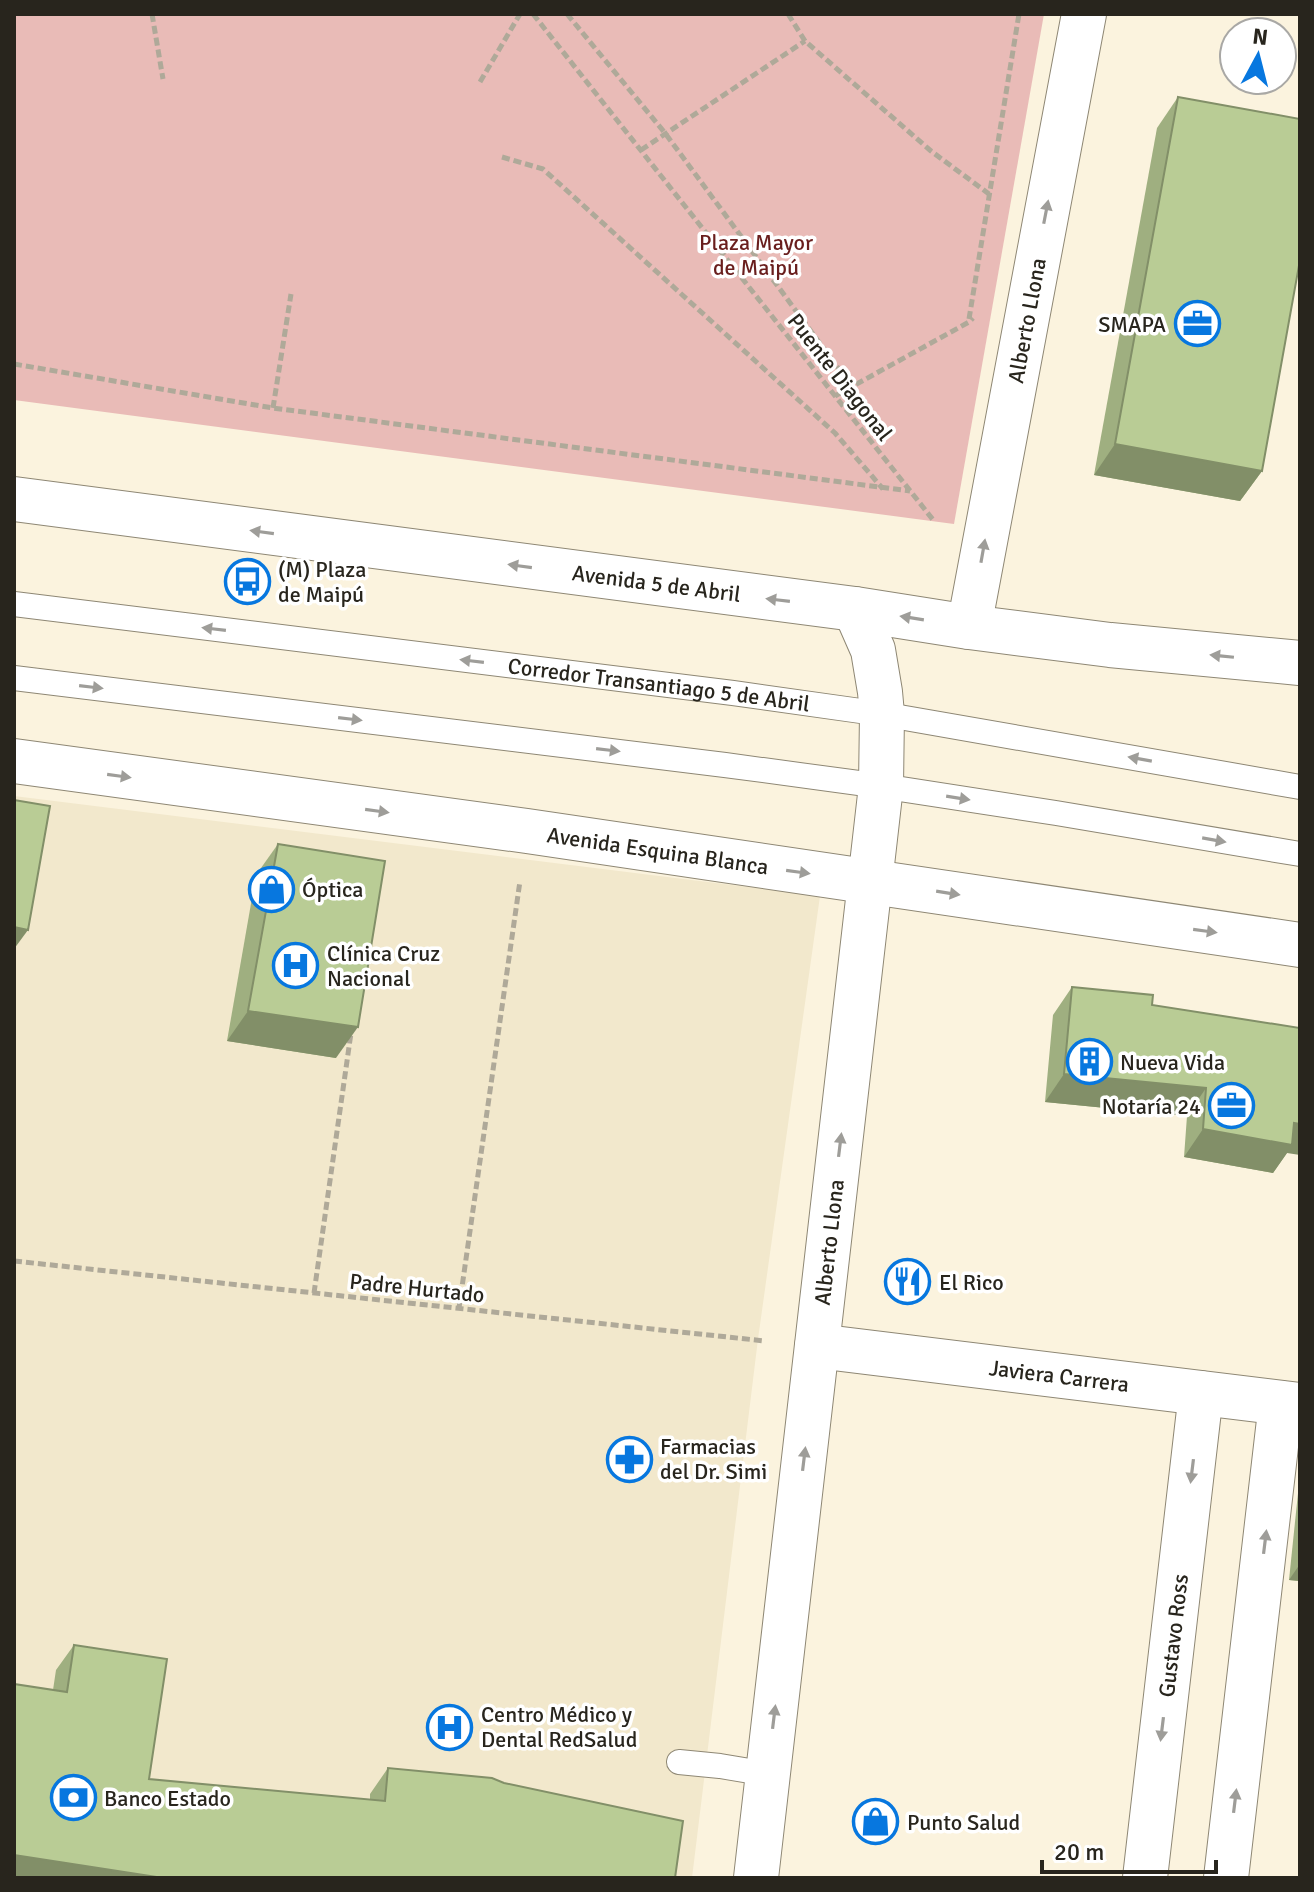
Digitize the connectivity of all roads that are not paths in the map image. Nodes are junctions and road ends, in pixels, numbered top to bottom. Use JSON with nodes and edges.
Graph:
{"nodes":[{"id":1,"x":1084,"y":14,"type":"edge"},
{"id":2,"x":14,"y":499,"type":"edge"},
{"id":3,"x":14,"y":604,"type":"edge"},
{"id":4,"x":855,"y":609,"type":"junction"},
{"id":5,"x":969,"y":627,"type":"junction"},
{"id":6,"x":1300,"y":663,"type":"edge"},
{"id":7,"x":14,"y":678,"type":"edge"},
{"id":8,"x":882,"y":714,"type":"junction"},
{"id":9,"x":14,"y":761,"type":"edge"},
{"id":10,"x":881,"y":786,"type":"junction"},
{"id":11,"x":1300,"y":787,"type":"edge"},
{"id":12,"x":1300,"y":854,"type":"edge"},
{"id":13,"x":871,"y":881,"type":"junction"},
{"id":14,"x":1300,"y":945,"type":"edge"},
{"id":15,"x":817,"y":1346,"type":"junction"},
{"id":16,"x":1201,"y":1393,"type":"junction"},
{"id":17,"x":1290,"y":1404,"type":"edge"},
{"id":18,"x":679,"y":1762,"type":"dead end"},
{"id":19,"x":768,"y":1774,"type":"junction"},
{"id":20,"x":756,"y":1878,"type":"edge"},
{"id":21,"x":1145,"y":1878,"type":"edge"},
{"id":22,"x":1226,"y":1878,"type":"edge"}],
"edges":[{"from":5,"to":1,"type":"main road","name":"Alberto Llona","one_way":true},
{"from":4,"to":2,"type":"main road","name":"Avenida 5 de Abril","one_way":true},
{"from":8,"to":3,"type":"lane","name":"Corredor Transantiago 5 de Abril","one_way":true},
{"from":5,"to":4,"type":"main road","name":"Avenida 5 de Abril","one_way":true},
{"from":4,"to":8,"type":"main road","name":"Alberto Llona"},
{"from":6,"to":5,"type":"main road","name":"Avenida 5 de Abril","one_way":true},
{"from":7,"to":10,"type":"lane","one_way":true},
{"from":8,"to":10,"type":"main road","name":"Alberto Llona"},
{"from":11,"to":8,"type":"lane","name":"Corredor Transantiago 5 de Abril","one_way":true},
{"from":9,"to":13,"type":"main road","name":"Avenida Esquina Blanca","one_way":true},
{"from":10,"to":12,"type":"lane","one_way":true},
{"from":10,"to":13,"type":"main road","name":"Alberto Llona"},
{"from":13,"to":14,"type":"main road","name":"Avenida Esquina Blanca","one_way":true},
{"from":15,"to":13,"type":"main road","name":"Alberto Llona","one_way":true},
{"from":15,"to":16,"type":"main road","name":"Javiera Carrera"},
{"from":19,"to":15,"type":"main road","name":"Alberto Llona","one_way":true},
{"from":16,"to":17,"type":"main road","name":"Javiera Carrera"},
{"from":16,"to":21,"type":"main road","name":"Gustavo Ross","one_way":true},
{"from":22,"to":17,"type":"main road","one_way":true},
{"from":18,"to":19,"type":"lane"},
{"from":19,"to":20,"type":"main road","name":"Alberto Llona"}]}
